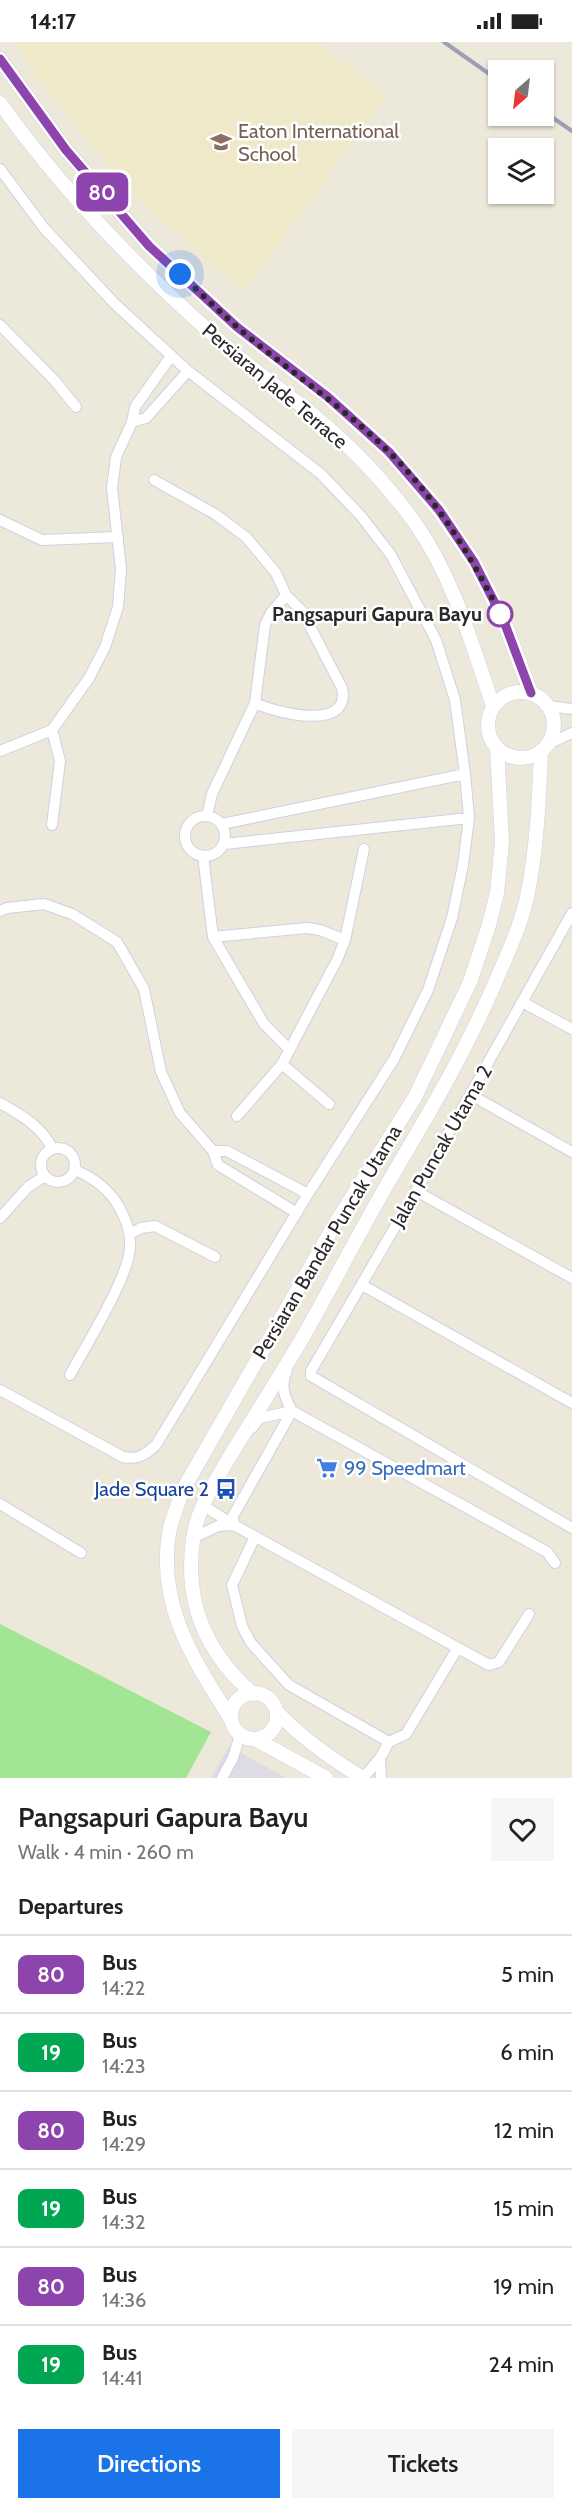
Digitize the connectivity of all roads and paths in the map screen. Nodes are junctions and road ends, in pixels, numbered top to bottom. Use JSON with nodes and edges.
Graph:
{"nodes":[{"id":1,"x":0,"y":59,"type":"edge"},
{"id":2,"x":0,"y":103,"type":"edge"},
{"id":3,"x":0,"y":169,"type":"edge"},
{"id":4,"x":0,"y":325,"type":"edge"},
{"id":5,"x":171,"y":356,"type":"junction"},
{"id":6,"x":188,"y":371,"type":"junction"},
{"id":7,"x":76,"y":407,"type":"dead end"},
{"id":8,"x":132,"y":422,"type":"junction"},
{"id":9,"x":154,"y":480,"type":"dead end"},
{"id":10,"x":0,"y":520,"type":"edge"},
{"id":11,"x":118,"y":537,"type":"junction"},
{"id":12,"x":286,"y":595,"type":"junction"},
{"id":13,"x":531,"y":693,"type":"junction"},
{"id":14,"x":255,"y":703,"type":"junction"},
{"id":15,"x":493,"y":706,"type":"junction"},
{"id":16,"x":548,"y":706,"type":"junction"},
{"id":17,"x":572,"y":709,"type":"edge"},
{"id":18,"x":52,"y":730,"type":"junction"},
{"id":19,"x":572,"y":733,"type":"edge"},
{"id":20,"x":545,"y":747,"type":"junction"},
{"id":21,"x":497,"y":748,"type":"junction"},
{"id":22,"x":0,"y":751,"type":"edge"},
{"id":23,"x":465,"y":774,"type":"junction"},
{"id":24,"x":207,"y":816,"type":"junction"},
{"id":25,"x":469,"y":818,"type":"junction"},
{"id":26,"x":222,"y":824,"type":"junction"},
{"id":27,"x":52,"y":825,"type":"dead end"},
{"id":28,"x":224,"y":844,"type":"junction"},
{"id":29,"x":364,"y":849,"type":"dead end"},
{"id":30,"x":203,"y":856,"type":"junction"},
{"id":31,"x":0,"y":912,"type":"edge"},
{"id":32,"x":571,"y":914,"type":"edge"},
{"id":33,"x":213,"y":937,"type":"junction"},
{"id":34,"x":345,"y":940,"type":"junction"},
{"id":35,"x":522,"y":1002,"type":"junction"},
{"id":36,"x":572,"y":1029,"type":"edge"},
{"id":37,"x":290,"y":1050,"type":"junction"},
{"id":38,"x":282,"y":1064,"type":"junction"},
{"id":39,"x":471,"y":1095,"type":"junction"},
{"id":40,"x":0,"y":1102,"type":"edge"},
{"id":41,"x":329,"y":1104,"type":"dead end"},
{"id":42,"x":237,"y":1116,"type":"dead end"},
{"id":43,"x":52,"y":1148,"type":"junction"},
{"id":44,"x":213,"y":1151,"type":"junction"},
{"id":45,"x":572,"y":1152,"type":"edge"},
{"id":46,"x":75,"y":1170,"type":"junction"},
{"id":47,"x":45,"y":1176,"type":"junction"},
{"id":48,"x":416,"y":1191,"type":"junction"},
{"id":49,"x":308,"y":1194,"type":"junction"},
{"id":50,"x":297,"y":1213,"type":"junction"},
{"id":51,"x":0,"y":1218,"type":"edge"},
{"id":52,"x":130,"y":1234,"type":"junction"},
{"id":53,"x":215,"y":1257,"type":"dead end"},
{"id":54,"x":572,"y":1278,"type":"edge"},
{"id":55,"x":362,"y":1285,"type":"junction"},
{"id":56,"x":303,"y":1337,"type":"junction"},
{"id":57,"x":70,"y":1375,"type":"dead end"},
{"id":58,"x":0,"y":1390,"type":"edge"},
{"id":59,"x":572,"y":1403,"type":"edge"},
{"id":60,"x":292,"y":1411,"type":"junction"},
{"id":61,"x":236,"y":1447,"type":"junction"},
{"id":62,"x":204,"y":1502,"type":"junction"},
{"id":63,"x":0,"y":1504,"type":"edge"},
{"id":64,"x":234,"y":1525,"type":"junction"},
{"id":65,"x":572,"y":1528,"type":"edge"},
{"id":66,"x":255,"y":1537,"type":"junction"},
{"id":67,"x":193,"y":1539,"type":"junction"},
{"id":68,"x":81,"y":1554,"type":"dead end"},
{"id":69,"x":555,"y":1563,"type":"dead end"},
{"id":70,"x":529,"y":1614,"type":"dead end"},
{"id":71,"x":457,"y":1649,"type":"junction"},
{"id":72,"x":253,"y":1694,"type":"junction"},
{"id":73,"x":277,"y":1712,"type":"junction"},
{"id":74,"x":232,"y":1721,"type":"junction"},
{"id":75,"x":240,"y":1735,"type":"junction"},
{"id":76,"x":255,"y":1739,"type":"junction"},
{"id":77,"x":389,"y":1742,"type":"junction"},
{"id":78,"x":380,"y":1758,"type":"junction"},
{"id":79,"x":359,"y":1776,"type":"edge"},
{"id":80,"x":222,"y":1778,"type":"edge"},
{"id":81,"x":326,"y":1778,"type":"edge"},
{"id":82,"x":381,"y":1778,"type":"edge"}],
"edges":[{"from":1,"to":13,"type":"street","name":"Persiaran Jade Terrace"},
{"from":2,"to":15,"type":"street","name":"Persiaran Jade Terrace"},
{"from":3,"to":5,"type":"street"},
{"from":4,"to":7,"type":"street"},
{"from":5,"to":6,"type":"street"},
{"from":5,"to":8,"type":"street"},
{"from":6,"to":8,"type":"street"},
{"from":6,"to":23,"type":"street"},
{"from":8,"to":11,"type":"street"},
{"from":9,"to":12,"type":"street"},
{"from":10,"to":11,"type":"street"},
{"from":11,"to":18,"type":"street"},
{"from":12,"to":14,"type":"street"},
{"from":12,"to":14,"type":"street"},
{"from":13,"to":15,"type":"street"},
{"from":13,"to":16,"type":"street"},
{"from":14,"to":24,"type":"street"},
{"from":15,"to":21,"type":"street"},
{"from":16,"to":17,"type":"street"},
{"from":16,"to":20,"type":"street"},
{"from":18,"to":22,"type":"street"},
{"from":18,"to":27,"type":"street"},
{"from":19,"to":20,"type":"street"},
{"from":20,"to":21,"type":"street"},
{"from":20,"to":56,"type":"street","name":"Persiaran Bandar Puncak Utama"},
{"from":21,"to":74,"type":"street","name":"Persiaran Bandar Puncak Utama"},
{"from":23,"to":25,"type":"street"},
{"from":23,"to":26,"type":"street"},
{"from":24,"to":26,"type":"street"},
{"from":24,"to":30,"type":"street"},
{"from":25,"to":28,"type":"street"},
{"from":25,"to":49,"type":"street"},
{"from":26,"to":28,"type":"street"},
{"from":28,"to":30,"type":"street"},
{"from":29,"to":34,"type":"street"},
{"from":30,"to":33,"type":"street"},
{"from":31,"to":44,"type":"street"},
{"from":32,"to":35,"type":"street","name":"Jalan Puncak Utama 2"},
{"from":33,"to":34,"type":"street"},
{"from":33,"to":37,"type":"street"},
{"from":34,"to":37,"type":"street"},
{"from":35,"to":36,"type":"street"},
{"from":35,"to":39,"type":"street","name":"Jalan Puncak Utama 2"},
{"from":37,"to":38,"type":"street"},
{"from":38,"to":41,"type":"street"},
{"from":38,"to":42,"type":"street"},
{"from":39,"to":45,"type":"street"},
{"from":39,"to":48,"type":"street","name":"Jalan Puncak Utama 2"},
{"from":40,"to":43,"type":"street"},
{"from":43,"to":46,"type":"street"},
{"from":43,"to":47,"type":"street"},
{"from":44,"to":49,"type":"street"},
{"from":44,"to":50,"type":"street"},
{"from":46,"to":47,"type":"street"},
{"from":46,"to":52,"type":"street"},
{"from":47,"to":51,"type":"street"},
{"from":48,"to":54,"type":"street"},
{"from":48,"to":55,"type":"street","name":"Jalan Puncak Utama 2"},
{"from":49,"to":50,"type":"street"},
{"from":50,"to":58,"type":"street"},
{"from":52,"to":53,"type":"street"},
{"from":52,"to":57,"type":"street"},
{"from":55,"to":59,"type":"street"},
{"from":55,"to":65,"type":"street","name":"Jalan Puncak Utama 2"},
{"from":56,"to":60,"type":"street"},
{"from":56,"to":61,"type":"street","name":"Persiaran Bandar Puncak Utama"},
{"from":60,"to":61,"type":"street"},
{"from":60,"to":64,"type":"street"},
{"from":60,"to":69,"type":"street"},
{"from":61,"to":62,"type":"street","name":"Persiaran Bandar Puncak Utama"},
{"from":62,"to":64,"type":"street"},
{"from":62,"to":67,"type":"street","name":"Persiaran Bandar Puncak Utama"},
{"from":63,"to":68,"type":"street"},
{"from":64,"to":66,"type":"street"},
{"from":64,"to":67,"type":"street"},
{"from":66,"to":71,"type":"street"},
{"from":66,"to":77,"type":"street"},
{"from":67,"to":72,"type":"street","name":"Persiaran Bandar Puncak Utama"},
{"from":70,"to":71,"type":"street"},
{"from":71,"to":77,"type":"street"},
{"from":72,"to":73,"type":"street"},
{"from":72,"to":74,"type":"street"},
{"from":73,"to":76,"type":"street"},
{"from":73,"to":79,"type":"street"},
{"from":74,"to":75,"type":"street"},
{"from":75,"to":76,"type":"street"},
{"from":75,"to":80,"type":"street"},
{"from":76,"to":81,"type":"street"},
{"from":77,"to":78,"type":"street"},
{"from":78,"to":79,"type":"street"},
{"from":78,"to":82,"type":"street"}]}
